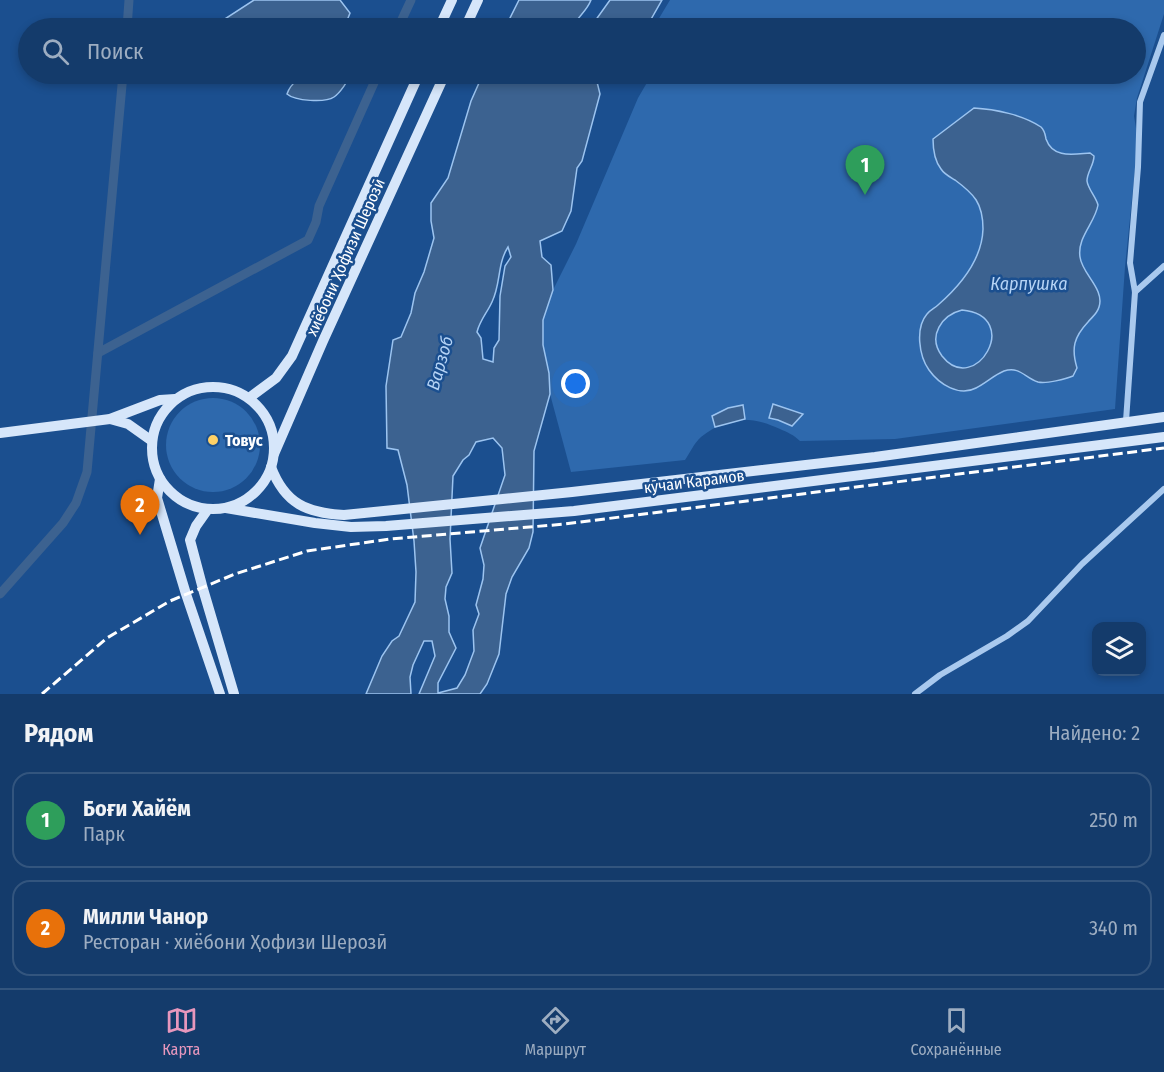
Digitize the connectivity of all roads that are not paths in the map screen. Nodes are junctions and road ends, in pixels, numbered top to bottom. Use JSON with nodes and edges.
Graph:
{"nodes":[{"id":1,"x":452,"y":0,"type":"edge"},
{"id":2,"x":478,"y":0,"type":"edge"},
{"id":3,"x":444,"y":18,"type":"edge"},
{"id":4,"x":470,"y":18,"type":"edge"},
{"id":5,"x":1164,"y":35,"type":"edge"},
{"id":6,"x":414,"y":84,"type":"edge"},
{"id":7,"x":440,"y":84,"type":"edge"},
{"id":8,"x":1164,"y":266,"type":"edge"},
{"id":9,"x":1135,"y":292,"type":"junction"},
{"id":10,"x":249,"y":398,"type":"junction"},
{"id":11,"x":175,"y":399,"type":"junction"},
{"id":12,"x":1164,"y":417,"type":"edge"},
{"id":13,"x":110,"y":419,"type":"junction"},
{"id":14,"x":1126,"y":421,"type":"junction"},
{"id":15,"x":0,"y":433,"type":"edge"},
{"id":16,"x":1033,"y":436,"type":"junction"},
{"id":17,"x":1164,"y":437,"type":"edge"},
{"id":18,"x":152,"y":441,"type":"junction"},
{"id":19,"x":1034,"y":453,"type":"junction"},
{"id":20,"x":274,"y":454,"type":"junction"},
{"id":21,"x":272,"y":467,"type":"junction"},
{"id":22,"x":160,"y":479,"type":"junction"},
{"id":23,"x":1164,"y":489,"type":"edge"},
{"id":24,"x":226,"y":508,"type":"junction"},
{"id":25,"x":208,"y":509,"type":"junction"},
{"id":26,"x":220,"y":694,"type":"edge"},
{"id":27,"x":234,"y":694,"type":"edge"},
{"id":28,"x":915,"y":694,"type":"edge"}],
"edges":[{"from":1,"to":3,"type":"main road"},
{"from":2,"to":4,"type":"main road"},
{"from":5,"to":9,"type":"street"},
{"from":6,"to":10,"type":"main road","name":"хиёбони Ҳофизи Шерозӣ"},
{"from":7,"to":20,"type":"main road","name":"хиёбони Ҳофизи Шерозӣ"},
{"from":8,"to":9,"type":"street"},
{"from":9,"to":14,"type":"street"},
{"from":10,"to":11,"type":"main road","name":"хиёбони Ҳофизи Шерозӣ"},
{"from":10,"to":20,"type":"main road","name":"хиёбони Ҳофизи Шерозӣ"},
{"from":11,"to":13,"type":"main road"},
{"from":11,"to":18,"type":"main road"},
{"from":12,"to":14,"type":"main road","name":"кӯчаи Карамов"},
{"from":13,"to":15,"type":"main road"},
{"from":13,"to":18,"type":"main road"},
{"from":14,"to":16,"type":"main road","name":"кӯчаи Карамов"},
{"from":16,"to":19,"type":"main road"},
{"from":16,"to":21,"type":"main road","name":"кӯчаи Карамов"},
{"from":17,"to":19,"type":"main road","name":"кӯчаи Карамов"},
{"from":18,"to":22,"type":"main road"},
{"from":19,"to":24,"type":"main road","name":"кӯчаи Карамов"},
{"from":20,"to":21,"type":"main road","name":"хиёбони Ҳофизи Шерозӣ"},
{"from":21,"to":24,"type":"main road","name":"хиёбони Ҳофизи Шерозӣ"},
{"from":22,"to":25,"type":"main road","name":"хиёбони Ҳофизи Шерозӣ"},
{"from":22,"to":26,"type":"main road"},
{"from":23,"to":28,"type":"street"},
{"from":24,"to":25,"type":"main road","name":"хиёбони Ҳофизи Шерозӣ"},
{"from":25,"to":27,"type":"main road"}]}
